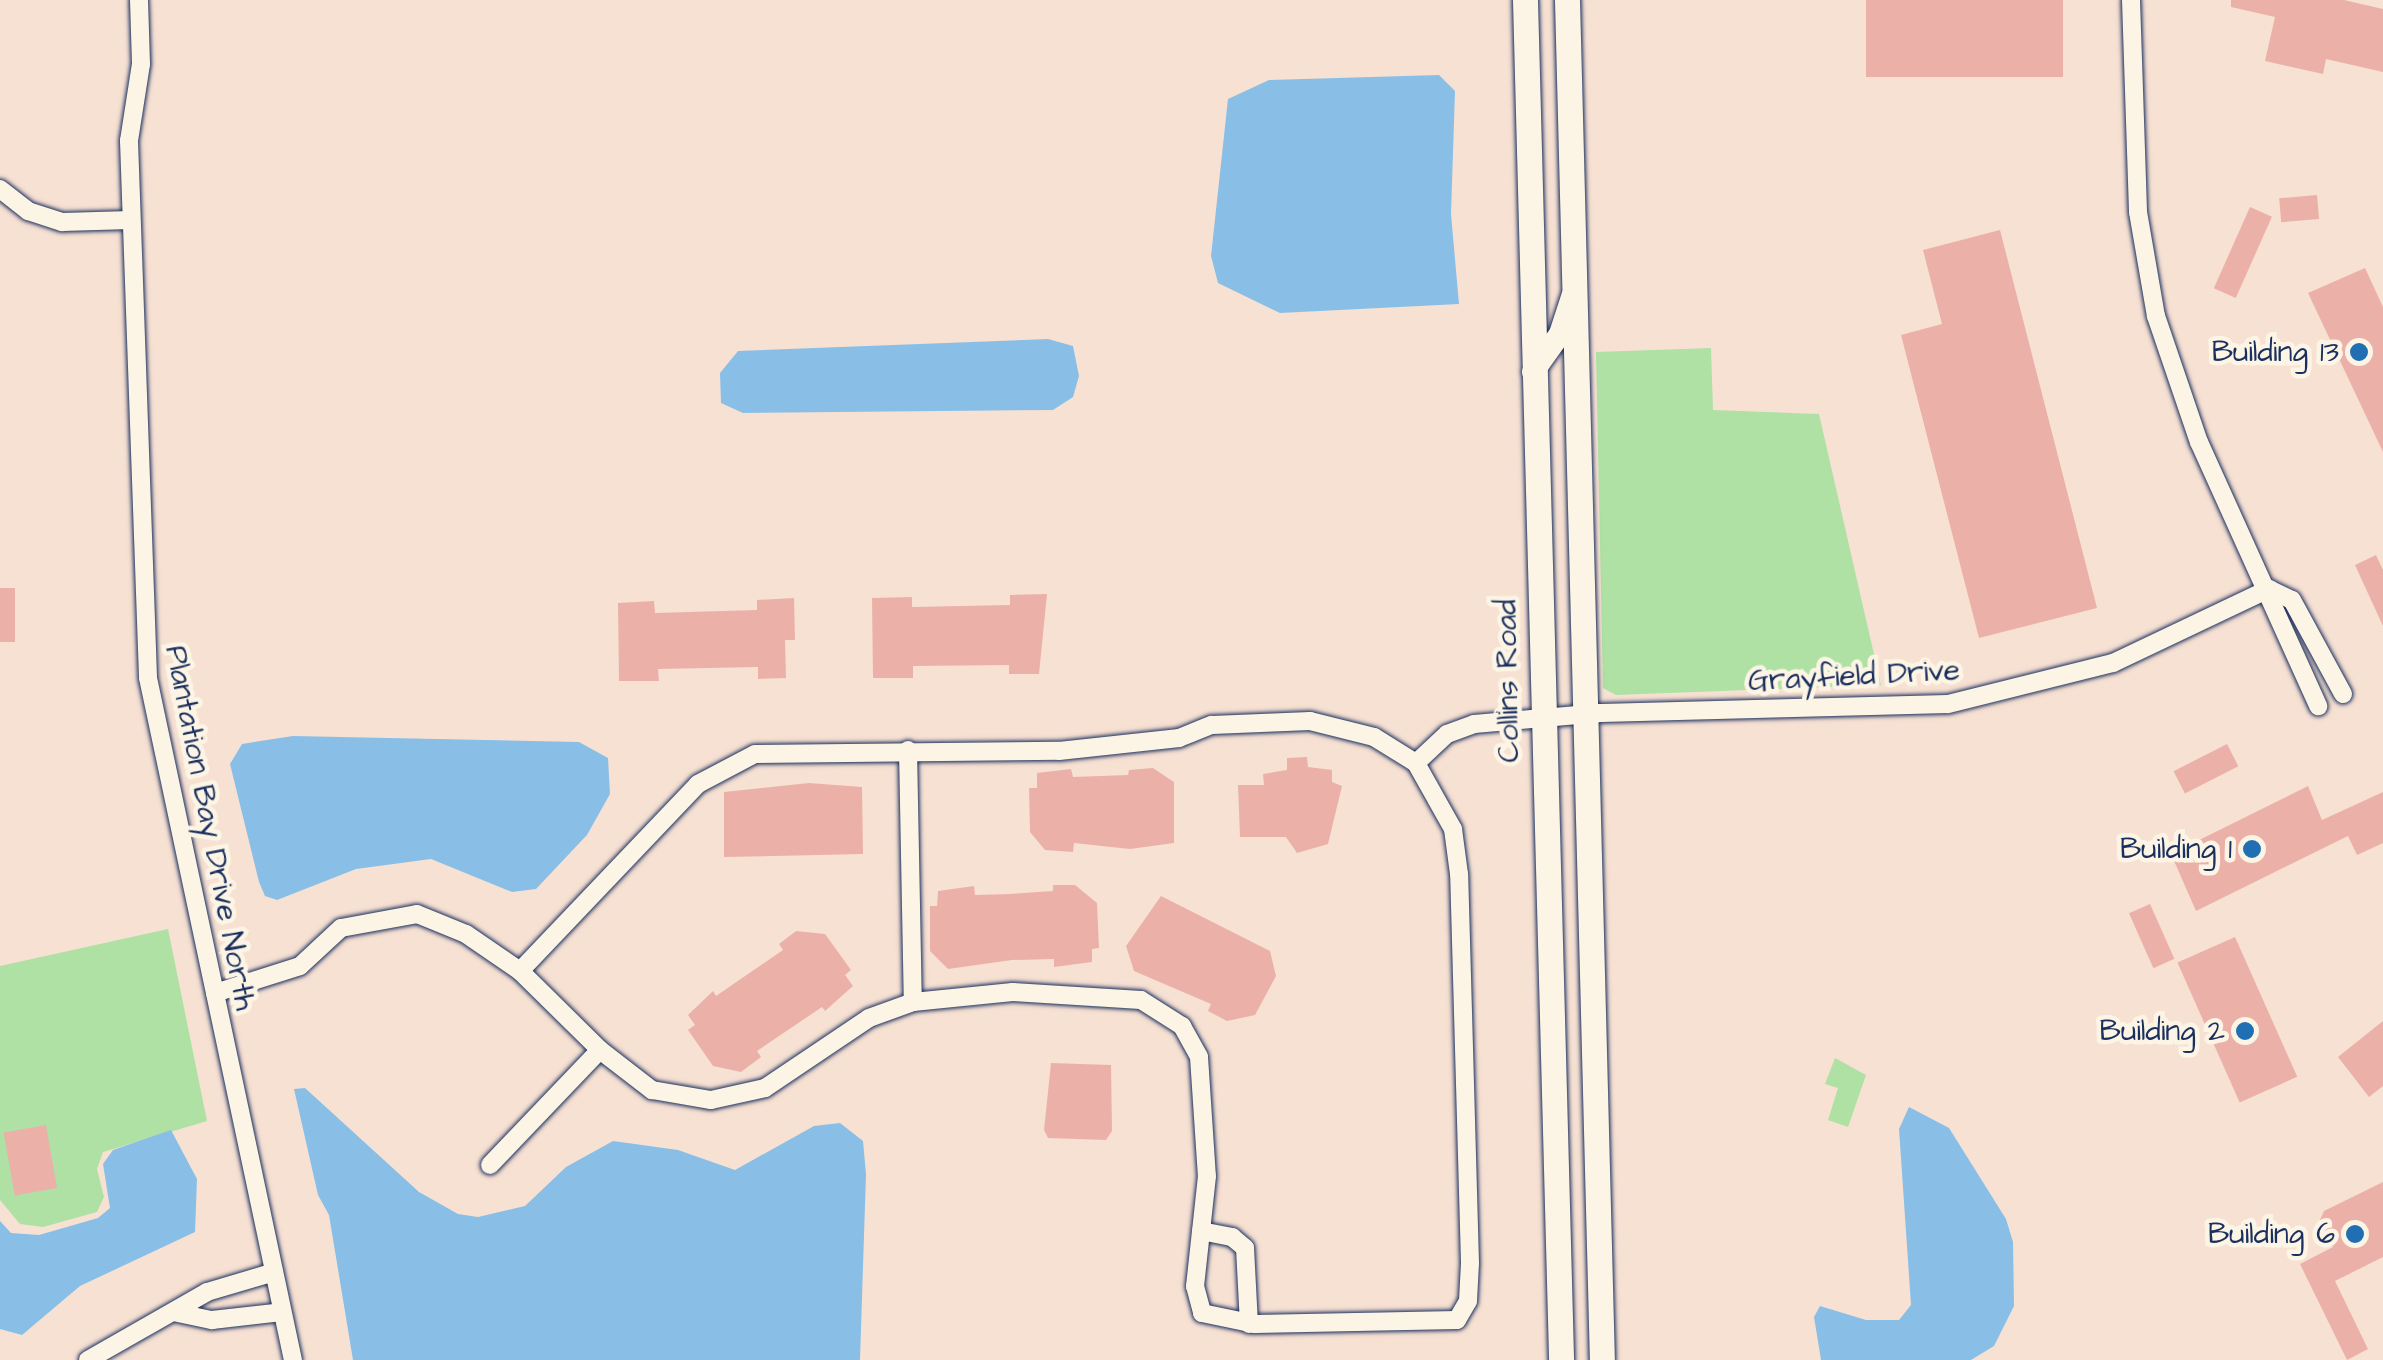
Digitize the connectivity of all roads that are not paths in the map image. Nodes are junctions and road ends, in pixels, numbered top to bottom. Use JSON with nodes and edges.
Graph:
{"nodes":[{"id":1,"x":139,"y":0,"type":"edge"},
{"id":2,"x":1526,"y":0,"type":"edge"},
{"id":3,"x":1567,"y":0,"type":"edge"},
{"id":4,"x":2130,"y":0,"type":"edge"},
{"id":5,"x":0,"y":189,"type":"edge"},
{"id":6,"x":131,"y":220,"type":"junction"},
{"id":7,"x":1573,"y":291,"type":"junction"},
{"id":8,"x":1533,"y":372,"type":"junction"},
{"id":9,"x":2269,"y":588,"type":"junction"},
{"id":10,"x":2343,"y":694,"type":"dead end"},
{"id":11,"x":2318,"y":706,"type":"dead end"},
{"id":12,"x":1582,"y":714,"type":"junction"},
{"id":13,"x":1542,"y":719,"type":"junction"},
{"id":14,"x":908,"y":750,"type":"junction"},
{"id":15,"x":1416,"y":763,"type":"junction"},
{"id":16,"x":520,"y":971,"type":"junction"},
{"id":17,"x":215,"y":994,"type":"junction"},
{"id":18,"x":913,"y":1002,"type":"junction"},
{"id":19,"x":600,"y":1050,"type":"junction"},
{"id":20,"x":490,"y":1165,"type":"dead end"},
{"id":21,"x":1201,"y":1231,"type":"junction"},
{"id":22,"x":274,"y":1272,"type":"junction"},
{"id":23,"x":282,"y":1312,"type":"junction"},
{"id":24,"x":178,"y":1313,"type":"junction"},
{"id":25,"x":1250,"y":1324,"type":"junction"},
{"id":26,"x":88,"y":1360,"type":"edge"},
{"id":27,"x":292,"y":1360,"type":"edge"},
{"id":28,"x":1561,"y":1360,"type":"edge"},
{"id":29,"x":1602,"y":1360,"type":"edge"}],
"edges":[{"from":1,"to":6,"type":"street","name":"Plantation Bay Drive North"},
{"from":2,"to":8,"type":"main road","name":"Collins Road"},
{"from":3,"to":7,"type":"main road"},
{"from":4,"to":9,"type":"street"},
{"from":5,"to":6,"type":"street"},
{"from":6,"to":17,"type":"street","name":"Plantation Bay Drive North"},
{"from":7,"to":8,"type":"street"},
{"from":7,"to":12,"type":"main road"},
{"from":8,"to":13,"type":"main road","name":"Collins Road"},
{"from":9,"to":10,"type":"street"},
{"from":9,"to":11,"type":"street"},
{"from":9,"to":12,"type":"street","name":"Grayfield Drive"},
{"from":12,"to":13,"type":"street","name":"Grayfield Drive"},
{"from":12,"to":29,"type":"main road"},
{"from":13,"to":15,"type":"street","name":"Grayfield Drive"},
{"from":13,"to":28,"type":"main road","name":"Collins Road"},
{"from":14,"to":15,"type":"street"},
{"from":14,"to":16,"type":"street"},
{"from":14,"to":18,"type":"street"},
{"from":15,"to":25,"type":"street"},
{"from":16,"to":17,"type":"street"},
{"from":16,"to":19,"type":"street"},
{"from":17,"to":22,"type":"street","name":"Plantation Bay Drive North"},
{"from":18,"to":19,"type":"street"},
{"from":18,"to":21,"type":"street"},
{"from":19,"to":20,"type":"street"},
{"from":21,"to":25,"type":"street"},
{"from":21,"to":25,"type":"street"},
{"from":22,"to":23,"type":"street","name":"Plantation Bay Drive North"},
{"from":22,"to":24,"type":"street"},
{"from":23,"to":24,"type":"street"},
{"from":23,"to":27,"type":"street","name":"Plantation Bay Drive North"},
{"from":24,"to":26,"type":"street"}]}
